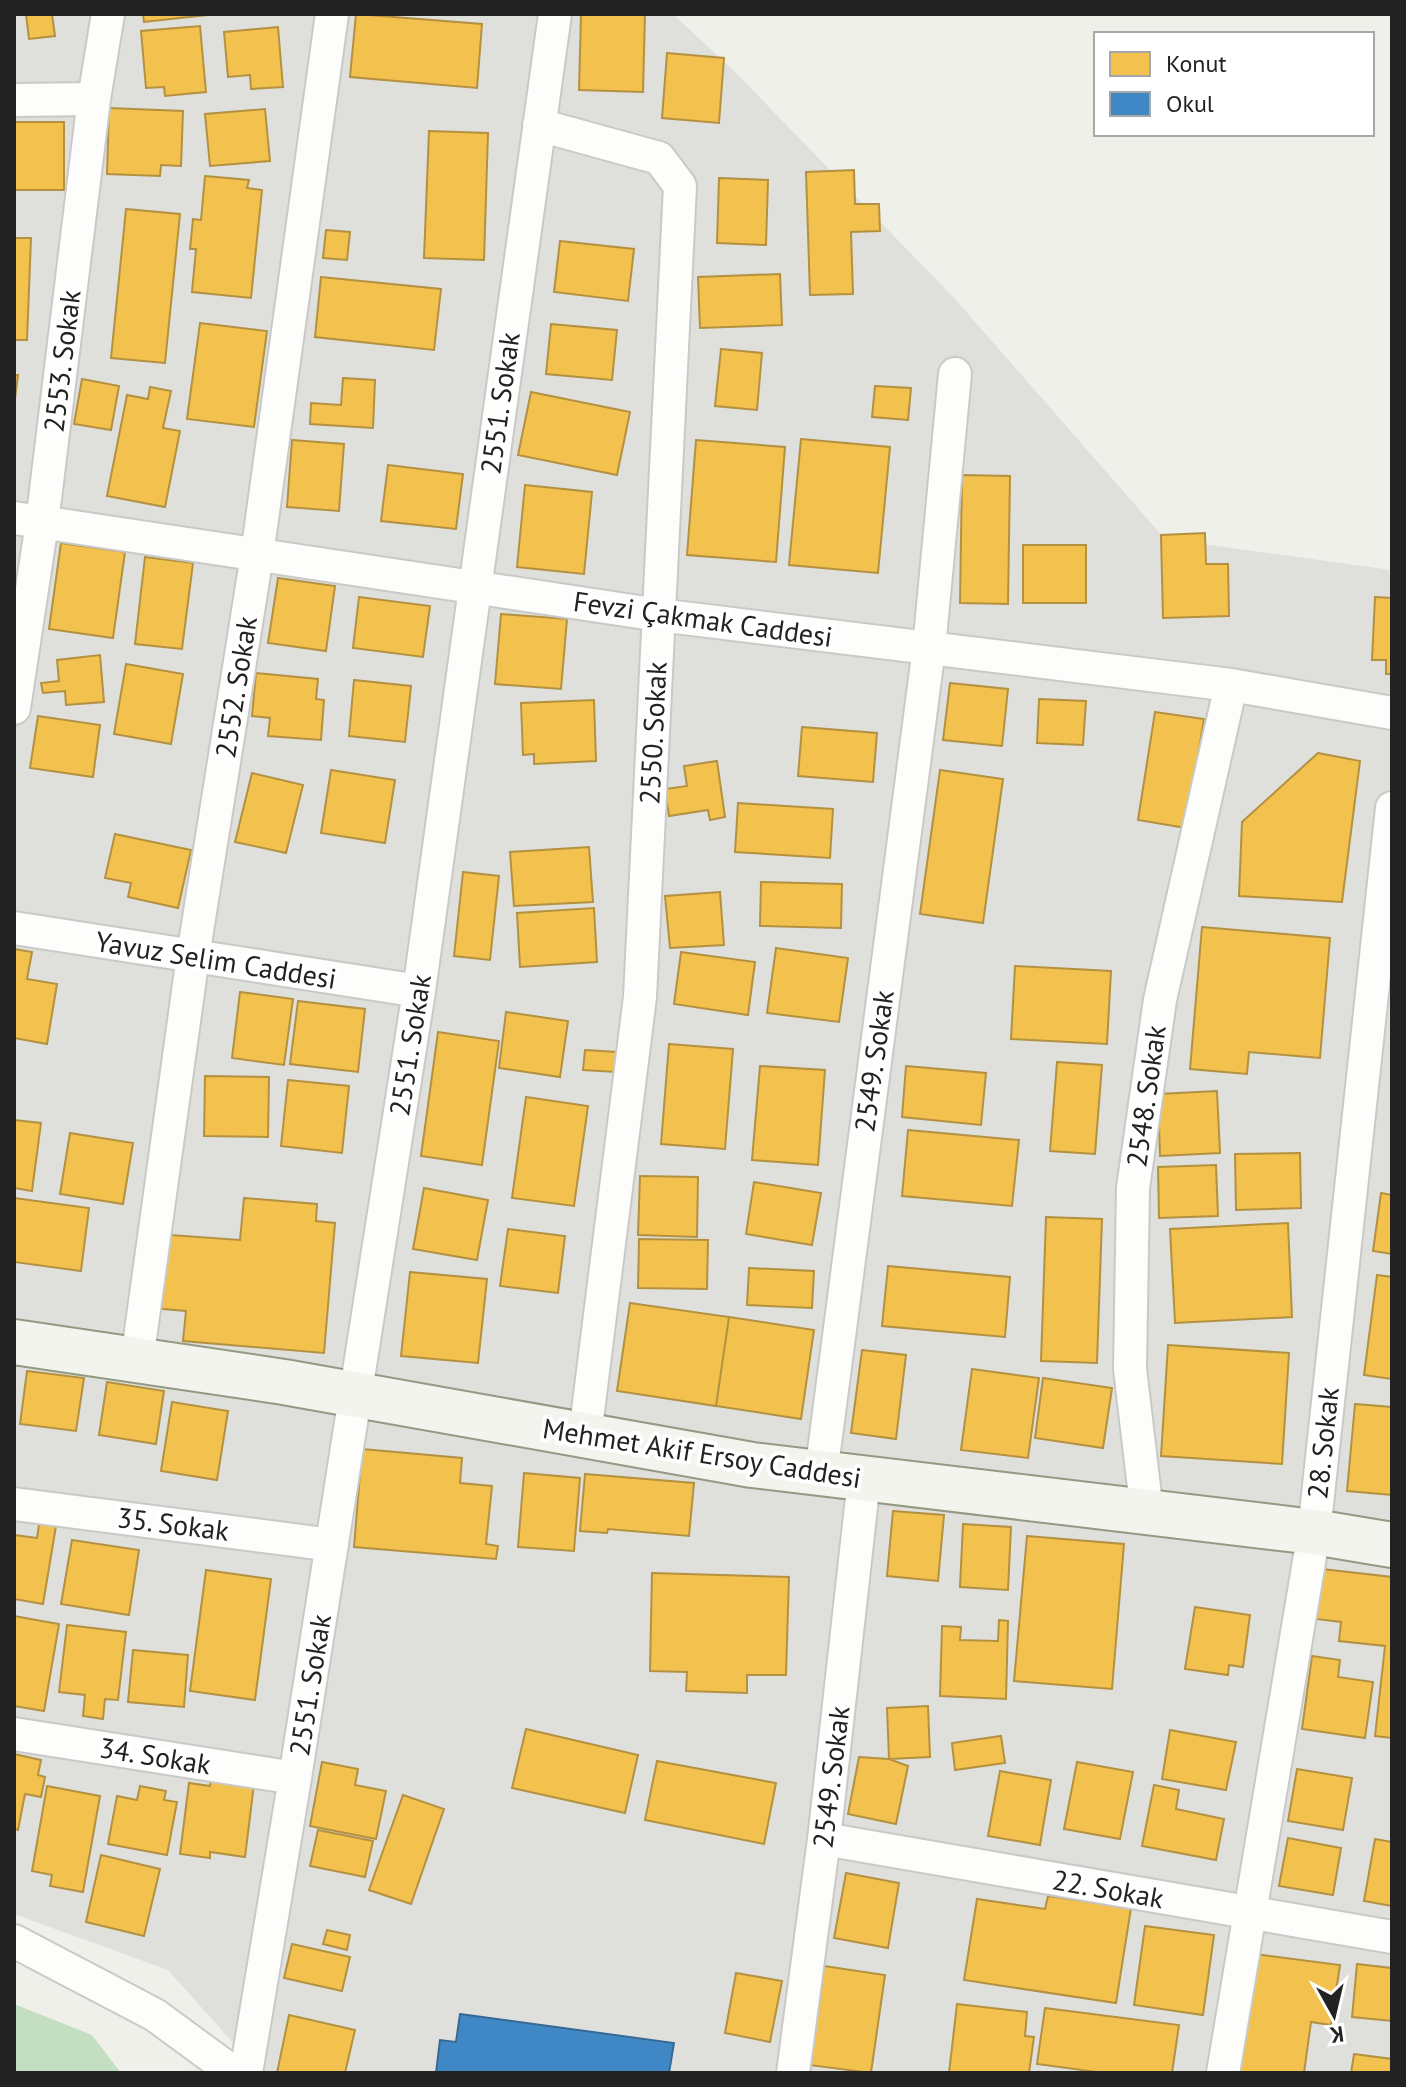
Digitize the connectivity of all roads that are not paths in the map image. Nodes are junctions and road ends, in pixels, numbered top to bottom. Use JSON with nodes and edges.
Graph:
{"nodes":[{"id":1,"x":108,"y":14,"type":"edge"},
{"id":2,"x":332,"y":14,"type":"edge"},
{"id":3,"x":555,"y":14,"type":"edge"},
{"id":4,"x":94,"y":99,"type":"junction"},
{"id":5,"x":14,"y":100,"type":"edge"},
{"id":6,"x":539,"y":125,"type":"junction"},
{"id":7,"x":955,"y":374,"type":"dead end"},
{"id":8,"x":28,"y":521,"type":"edge"},
{"id":9,"x":257,"y":555,"type":"junction"},
{"id":10,"x":474,"y":587,"type":"junction"},
{"id":11,"x":659,"y":615,"type":"junction"},
{"id":12,"x":929,"y":648,"type":"junction"},
{"id":13,"x":1231,"y":685,"type":"junction"},
{"id":14,"x":14,"y":708,"type":"edge"},
{"id":15,"x":1392,"y":713,"type":"edge"},
{"id":16,"x":1392,"y":808,"type":"edge"},
{"id":17,"x":14,"y":928,"type":"edge"},
{"id":18,"x":193,"y":956,"type":"junction"},
{"id":19,"x":419,"y":991,"type":"junction"},
{"id":20,"x":14,"y":1342,"type":"edge"},
{"id":21,"x":137,"y":1360,"type":"junction"},
{"id":22,"x":356,"y":1394,"type":"junction"},
{"id":23,"x":585,"y":1435,"type":"junction"},
{"id":24,"x":821,"y":1474,"type":"junction"},
{"id":25,"x":864,"y":1480,"type":"junction"},
{"id":26,"x":14,"y":1504,"type":"edge"},
{"id":27,"x":1147,"y":1513,"type":"junction"},
{"id":28,"x":1314,"y":1532,"type":"junction"},
{"id":29,"x":332,"y":1545,"type":"junction"},
{"id":30,"x":1392,"y":1545,"type":"edge"},
{"id":31,"x":14,"y":1734,"type":"edge"},
{"id":32,"x":295,"y":1778,"type":"junction"},
{"id":33,"x":824,"y":1839,"type":"junction"},
{"id":34,"x":1250,"y":1914,"type":"junction"},
{"id":35,"x":1392,"y":1937,"type":"edge"},
{"id":36,"x":14,"y":1941,"type":"edge"},
{"id":37,"x":234,"y":2073,"type":"edge"},
{"id":38,"x":246,"y":2073,"type":"edge"},
{"id":39,"x":793,"y":2073,"type":"edge"},
{"id":40,"x":1223,"y":2073,"type":"edge"}],
"edges":[{"from":1,"to":4,"type":"street","name":"2553. Sokak"},
{"from":2,"to":9,"type":"street","name":"2552. Sokak"},
{"from":3,"to":6,"type":"street","name":"2551. Sokak"},
{"from":4,"to":5,"type":"street"},
{"from":4,"to":8,"type":"street","name":"2553. Sokak"},
{"from":6,"to":10,"type":"street","name":"2551. Sokak"},
{"from":6,"to":11,"type":"street","name":"2550. Sokak"},
{"from":7,"to":12,"type":"street","name":"2549. Sokak"},
{"from":8,"to":9,"type":"street","name":"Fevzi Çakmak Caddesi"},
{"from":8,"to":14,"type":"street","name":"2553. Sokak"},
{"from":9,"to":10,"type":"street","name":"Fevzi Çakmak Caddesi"},
{"from":9,"to":18,"type":"street","name":"2552. Sokak"},
{"from":10,"to":11,"type":"street","name":"Fevzi Çakmak Caddesi"},
{"from":10,"to":19,"type":"street","name":"2551. Sokak"},
{"from":11,"to":12,"type":"street","name":"Fevzi Çakmak Caddesi"},
{"from":11,"to":23,"type":"street","name":"2550. Sokak"},
{"from":12,"to":13,"type":"street","name":"Fevzi Çakmak Caddesi"},
{"from":12,"to":24,"type":"street","name":"2549. Sokak"},
{"from":13,"to":15,"type":"street","name":"Fevzi Çakmak Caddesi"},
{"from":13,"to":27,"type":"street","name":"2548. Sokak"},
{"from":16,"to":28,"type":"street","name":"28. Sokak"},
{"from":17,"to":18,"type":"street","name":"Yavuz Selim Caddesi"},
{"from":18,"to":19,"type":"street","name":"Yavuz Selim Caddesi"},
{"from":18,"to":21,"type":"street","name":"2552. Sokak"},
{"from":19,"to":22,"type":"street","name":"2551. Sokak"},
{"from":20,"to":21,"type":"street","name":"Mehmet Akif Ersoy Caddesi"},
{"from":21,"to":22,"type":"street","name":"Mehmet Akif Ersoy Caddesi"},
{"from":22,"to":23,"type":"street","name":"Mehmet Akif Ersoy Caddesi"},
{"from":22,"to":29,"type":"street","name":"2551. Sokak"},
{"from":23,"to":24,"type":"street","name":"Mehmet Akif Ersoy Caddesi"},
{"from":24,"to":25,"type":"street","name":"Mehmet Akif Ersoy Caddesi"},
{"from":25,"to":27,"type":"street","name":"Mehmet Akif Ersoy Caddesi"},
{"from":25,"to":33,"type":"street","name":"2549. Sokak"},
{"from":26,"to":29,"type":"street","name":"35. Sokak"},
{"from":27,"to":28,"type":"street","name":"Mehmet Akif Ersoy Caddesi"},
{"from":28,"to":30,"type":"street","name":"Mehmet Akif Ersoy Caddesi"},
{"from":28,"to":34,"type":"street","name":"28. Sokak"},
{"from":29,"to":32,"type":"street","name":"2551. Sokak"},
{"from":31,"to":32,"type":"street","name":"34. Sokak"},
{"from":32,"to":38,"type":"street","name":"2551. Sokak"},
{"from":33,"to":34,"type":"street","name":"22. Sokak"},
{"from":33,"to":39,"type":"street","name":"2549. Sokak"},
{"from":34,"to":35,"type":"street","name":"22. Sokak"},
{"from":34,"to":40,"type":"street","name":"28. Sokak"},
{"from":36,"to":37,"type":"street"}]}
